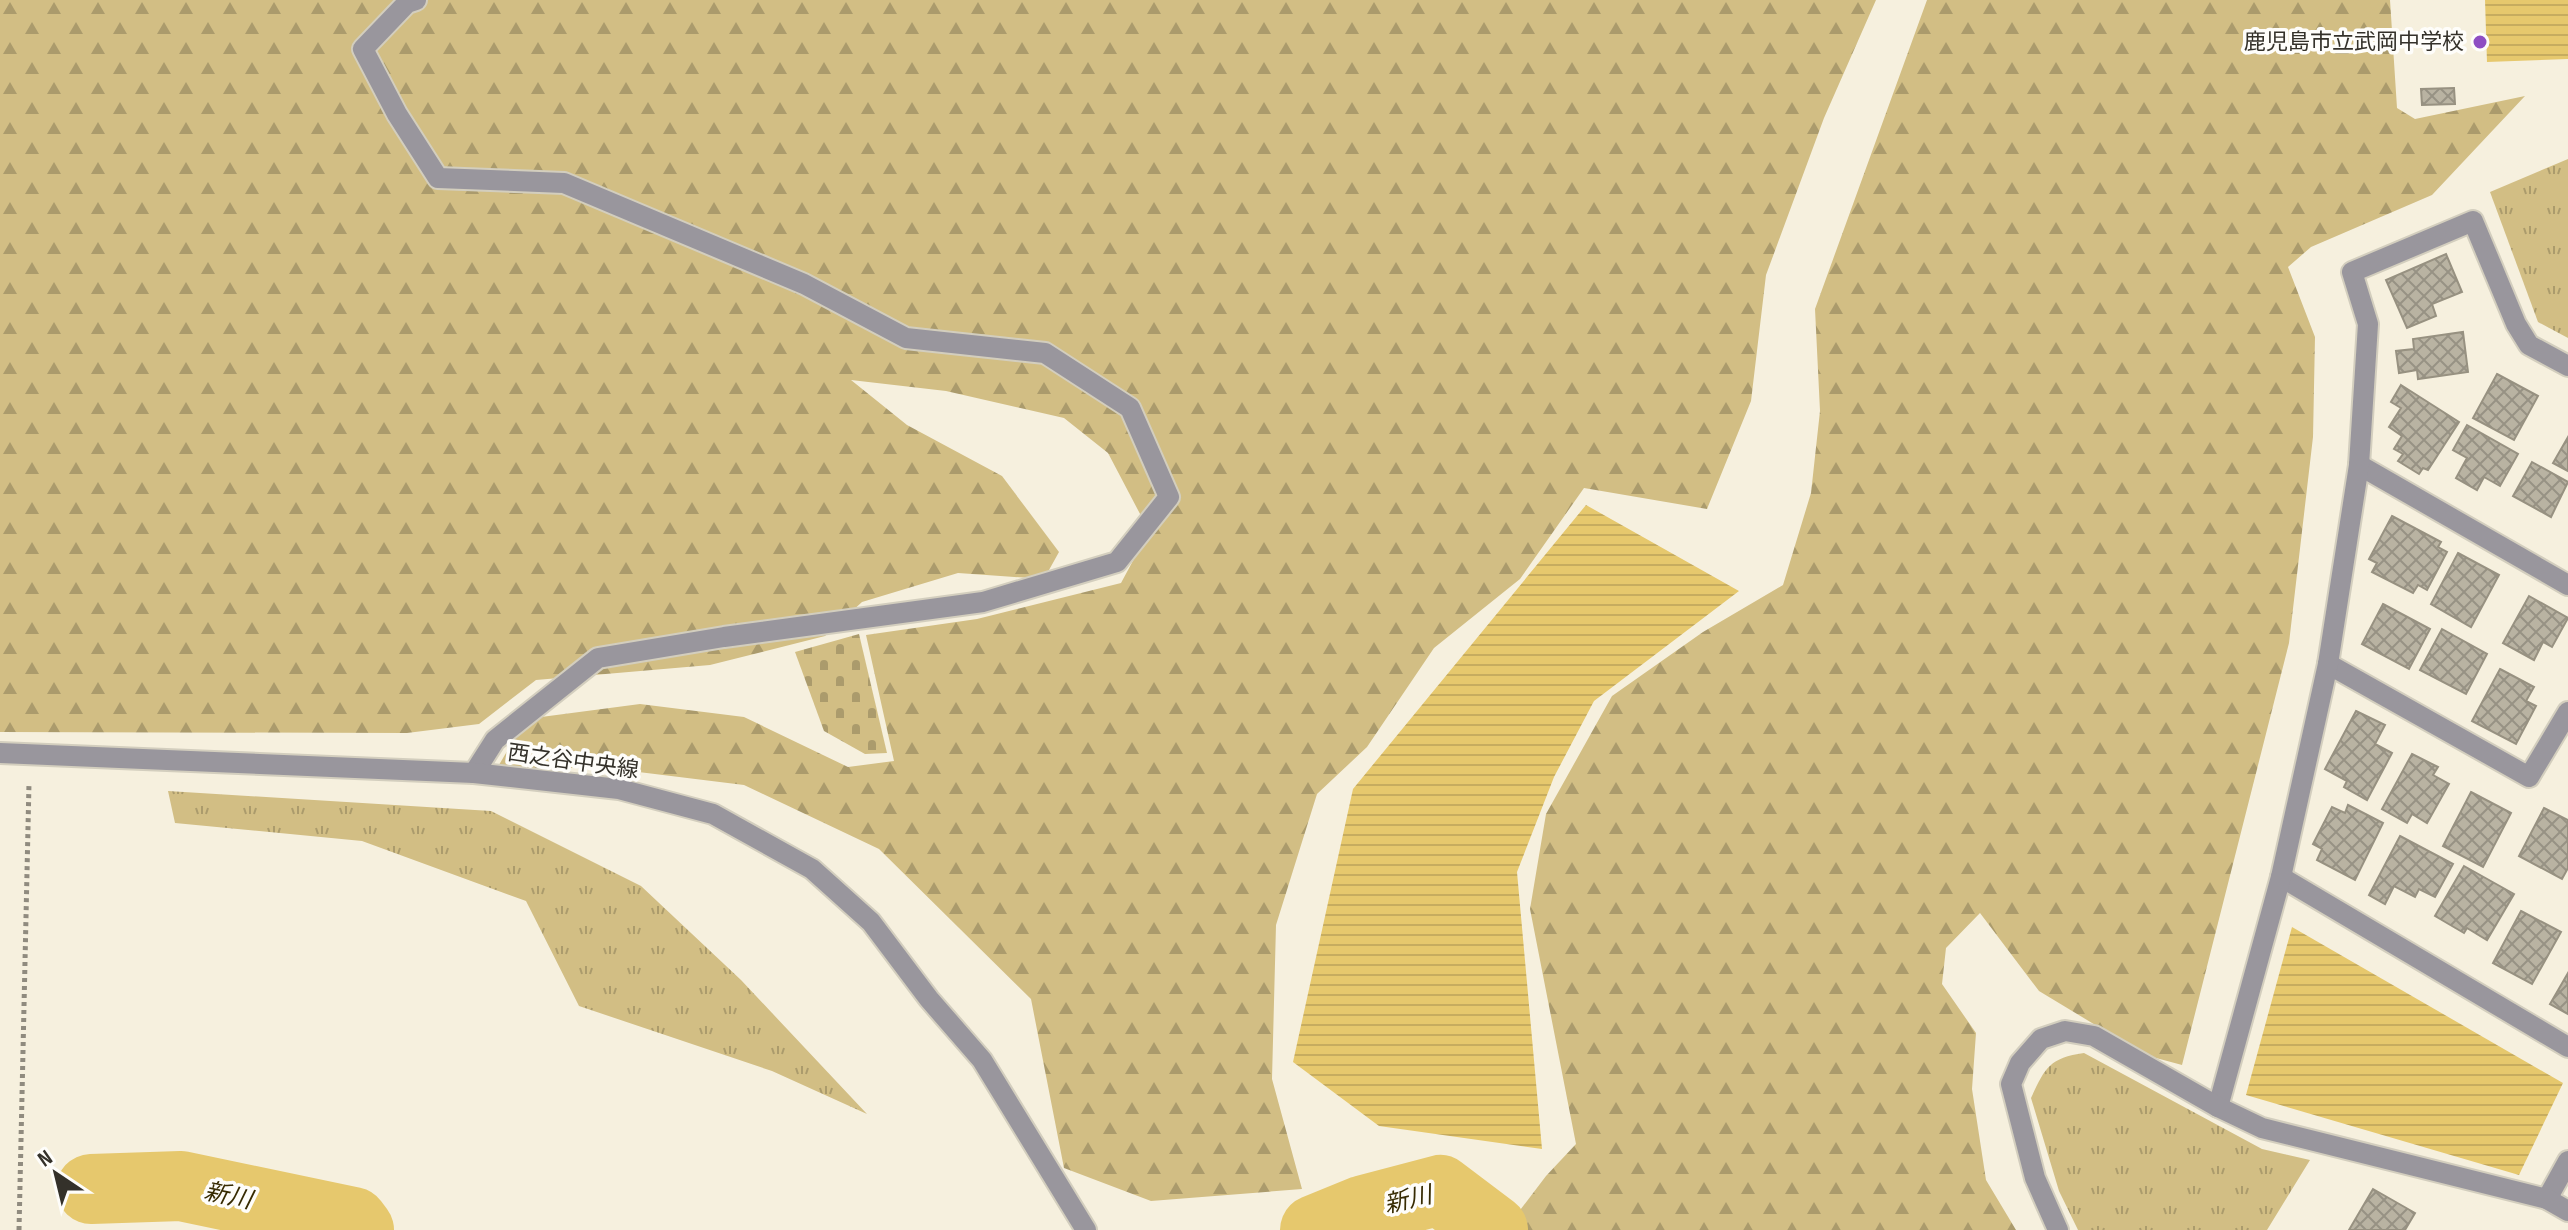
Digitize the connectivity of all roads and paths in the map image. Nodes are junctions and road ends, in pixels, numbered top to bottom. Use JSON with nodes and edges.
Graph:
{"nodes":[{"id":1,"x":416,"y":0,"type":"edge"},
{"id":2,"x":2568,"y":366,"type":"edge"},
{"id":3,"x":2359,"y":465,"type":"junction"},
{"id":4,"x":2568,"y":585,"type":"edge"},
{"id":5,"x":2328,"y":664,"type":"junction"},
{"id":6,"x":2568,"y":712,"type":"edge"},
{"id":7,"x":0,"y":753,"type":"edge"},
{"id":8,"x":30,"y":754,"type":"junction"},
{"id":9,"x":474,"y":773,"type":"junction"},
{"id":10,"x":2281,"y":877,"type":"junction"},
{"id":11,"x":2568,"y":1047,"type":"edge"},
{"id":12,"x":2218,"y":1107,"type":"junction"},
{"id":13,"x":2568,"y":1161,"type":"edge"},
{"id":14,"x":2547,"y":1199,"type":"junction"},
{"id":15,"x":2568,"y":1211,"type":"edge"},
{"id":16,"x":19,"y":1230,"type":"edge"},
{"id":17,"x":1086,"y":1230,"type":"edge"},
{"id":18,"x":2058,"y":1230,"type":"edge"}],
"edges":[{"from":1,"to":9,"type":"street"},
{"from":2,"to":3,"type":"street"},
{"from":3,"to":4,"type":"street"},
{"from":3,"to":5,"type":"street"},
{"from":5,"to":6,"type":"street"},
{"from":5,"to":10,"type":"street"},
{"from":7,"to":8,"type":"street","name":"西之谷中央線"},
{"from":8,"to":9,"type":"street","name":"西之谷中央線"},
{"from":8,"to":16,"type":"path"},
{"from":9,"to":17,"type":"street","name":"西之谷中央線"},
{"from":10,"to":11,"type":"street"},
{"from":10,"to":12,"type":"street"},
{"from":12,"to":14,"type":"street"},
{"from":12,"to":18,"type":"street"},
{"from":13,"to":14,"type":"street"},
{"from":14,"to":15,"type":"street"}]}
